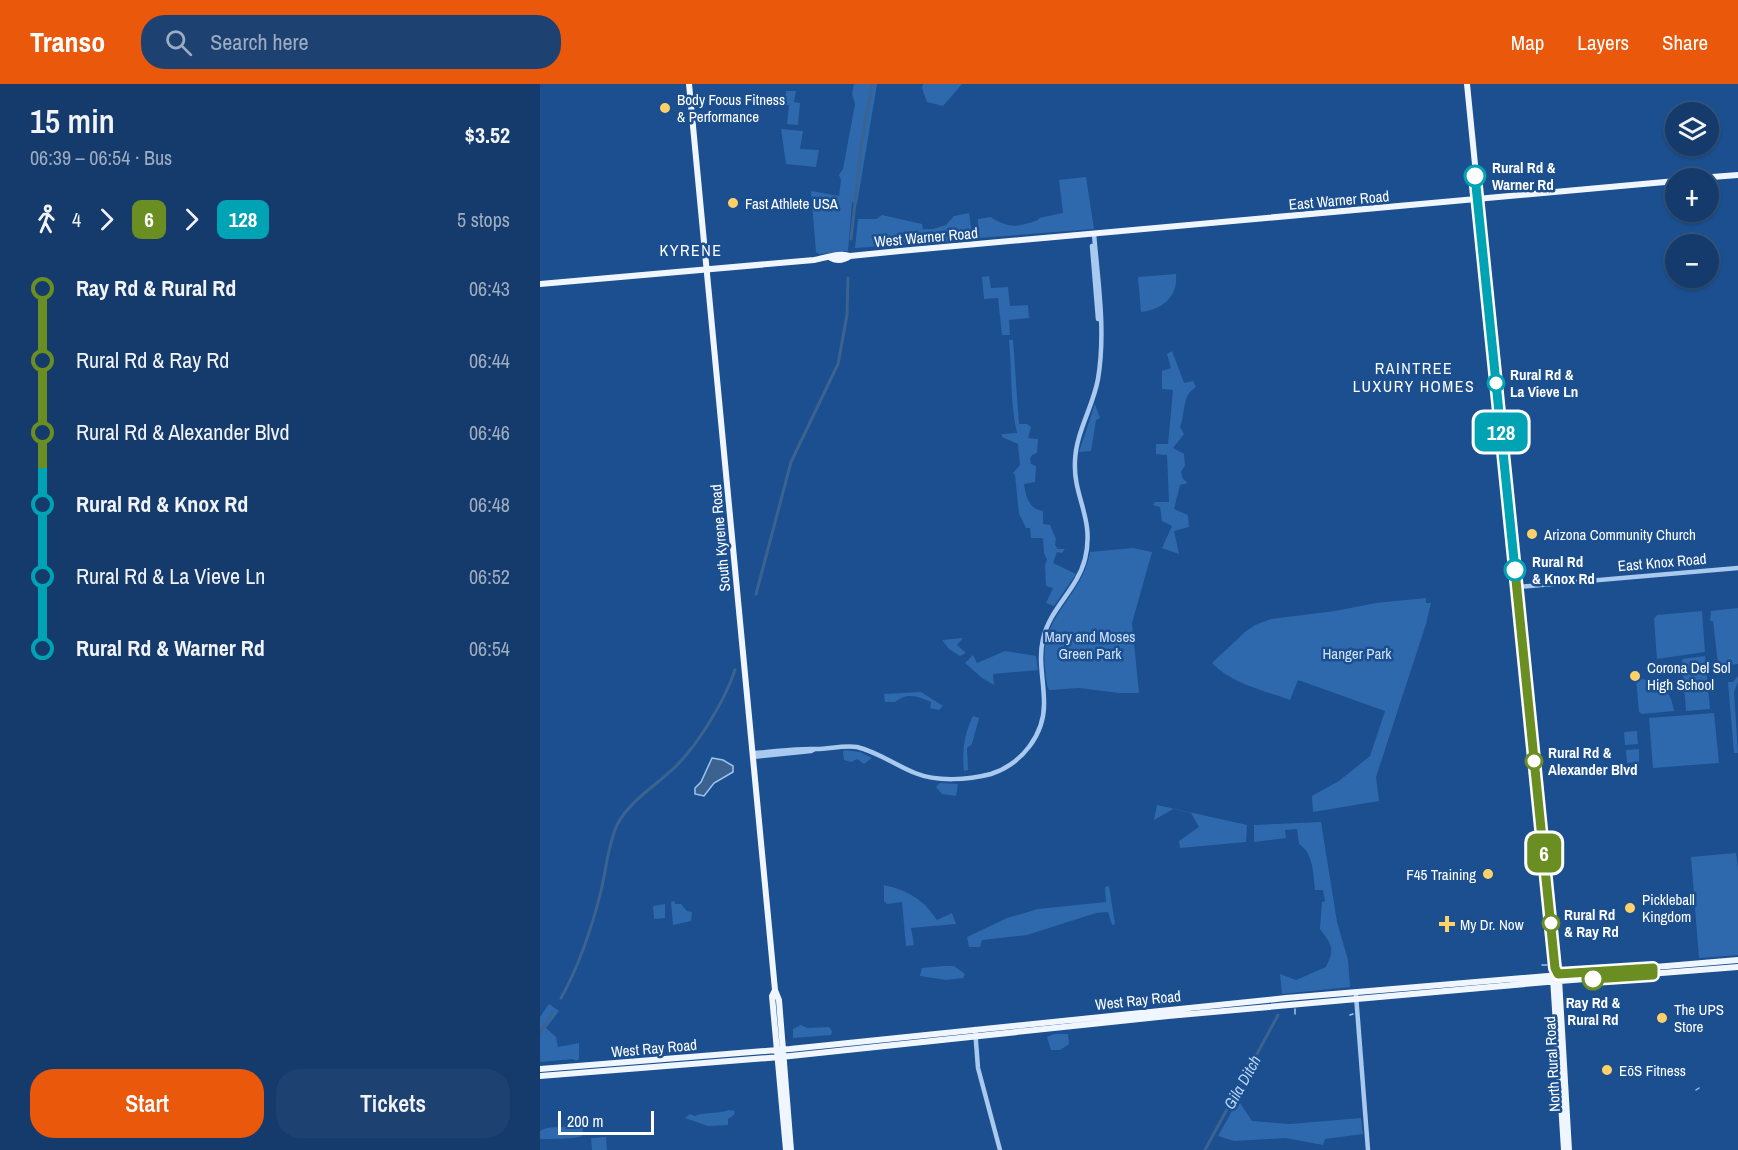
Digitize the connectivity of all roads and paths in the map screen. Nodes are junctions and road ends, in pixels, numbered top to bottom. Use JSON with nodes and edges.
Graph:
{"nodes":[{"id":1,"x":689,"y":84,"type":"edge"},
{"id":2,"x":1467,"y":84,"type":"edge"},
{"id":3,"x":1738,"y":175,"type":"edge"},
{"id":4,"x":1719,"y":176,"type":"edge"},
{"id":5,"x":1665,"y":182,"type":"edge"},
{"id":6,"x":1477,"y":200,"type":"junction"},
{"id":7,"x":1093,"y":234,"type":"junction"},
{"id":8,"x":1004,"y":242,"type":"joint"},
{"id":9,"x":708,"y":269,"type":"junction"},
{"id":10,"x":540,"y":284,"type":"edge"},
{"id":11,"x":1738,"y":568,"type":"edge"},
{"id":12,"x":1517,"y":587,"type":"junction"},
{"id":13,"x":753,"y":755,"type":"junction"},
{"id":14,"x":1738,"y":960,"type":"edge"},
{"id":15,"x":1738,"y":968,"type":"edge"},
{"id":16,"x":1653,"y":971,"type":"junction"},
{"id":17,"x":1556,"y":976,"type":"junction"},
{"id":18,"x":1356,"y":997,"type":"junction"},
{"id":19,"x":975,"y":1033,"type":"junction"},
{"id":20,"x":781,"y":1053,"type":"junction"},
{"id":21,"x":540,"y":1069,"type":"edge"},
{"id":22,"x":540,"y":1076,"type":"edge"},
{"id":23,"x":786,"y":1150,"type":"edge"},
{"id":24,"x":792,"y":1150,"type":"edge"},
{"id":25,"x":1000,"y":1150,"type":"edge"},
{"id":26,"x":1368,"y":1150,"type":"edge"},
{"id":27,"x":1564,"y":1150,"type":"edge"},
{"id":28,"x":1569,"y":1150,"type":"edge"}],
"edges":[{"from":1,"to":9,"type":"main road","name":"South Kyrene Road"},
{"from":2,"to":6,"type":"main road"},
{"from":3,"to":4,"type":"main road"},
{"from":5,"to":6,"type":"main road","name":"East Warner Road"},
{"from":6,"to":7,"type":"main road","name":"East Warner Road"},
{"from":6,"to":12,"type":"main road"},
{"from":7,"to":8,"type":"main road","name":"East Warner Road"},
{"from":7,"to":13,"type":"street"},
{"from":8,"to":9,"type":"main road","name":"West Warner Road"},
{"from":9,"to":10,"type":"main road","name":"West Warner Road"},
{"from":9,"to":13,"type":"main road","name":"South Kyrene Road"},
{"from":11,"to":12,"type":"street","name":"East Knox Road"},
{"from":12,"to":17,"type":"main road"},
{"from":13,"to":20,"type":"main road","name":"South Kyrene Road"},
{"from":14,"to":16,"type":"main road","name":"West Ray Road"},
{"from":15,"to":16,"type":"main road","name":"West Ray Road"},
{"from":16,"to":17,"type":"main road","name":"West Ray Road"},
{"from":17,"to":18,"type":"main road","name":"West Ray Road"},
{"from":17,"to":19,"type":"main road","name":"West Ray Road"},
{"from":17,"to":27,"type":"main road","name":"North Rural Road"},
{"from":17,"to":28,"type":"main road","name":"North Rural Road"},
{"from":18,"to":19,"type":"main road","name":"West Ray Road"},
{"from":18,"to":26,"type":"street"},
{"from":19,"to":20,"type":"main road","name":"West Ray Road"},
{"from":19,"to":25,"type":"street"},
{"from":20,"to":21,"type":"main road","name":"West Ray Road"},
{"from":20,"to":22,"type":"main road","name":"West Ray Road"},
{"from":20,"to":23,"type":"main road"},
{"from":20,"to":24,"type":"main road"}]}
